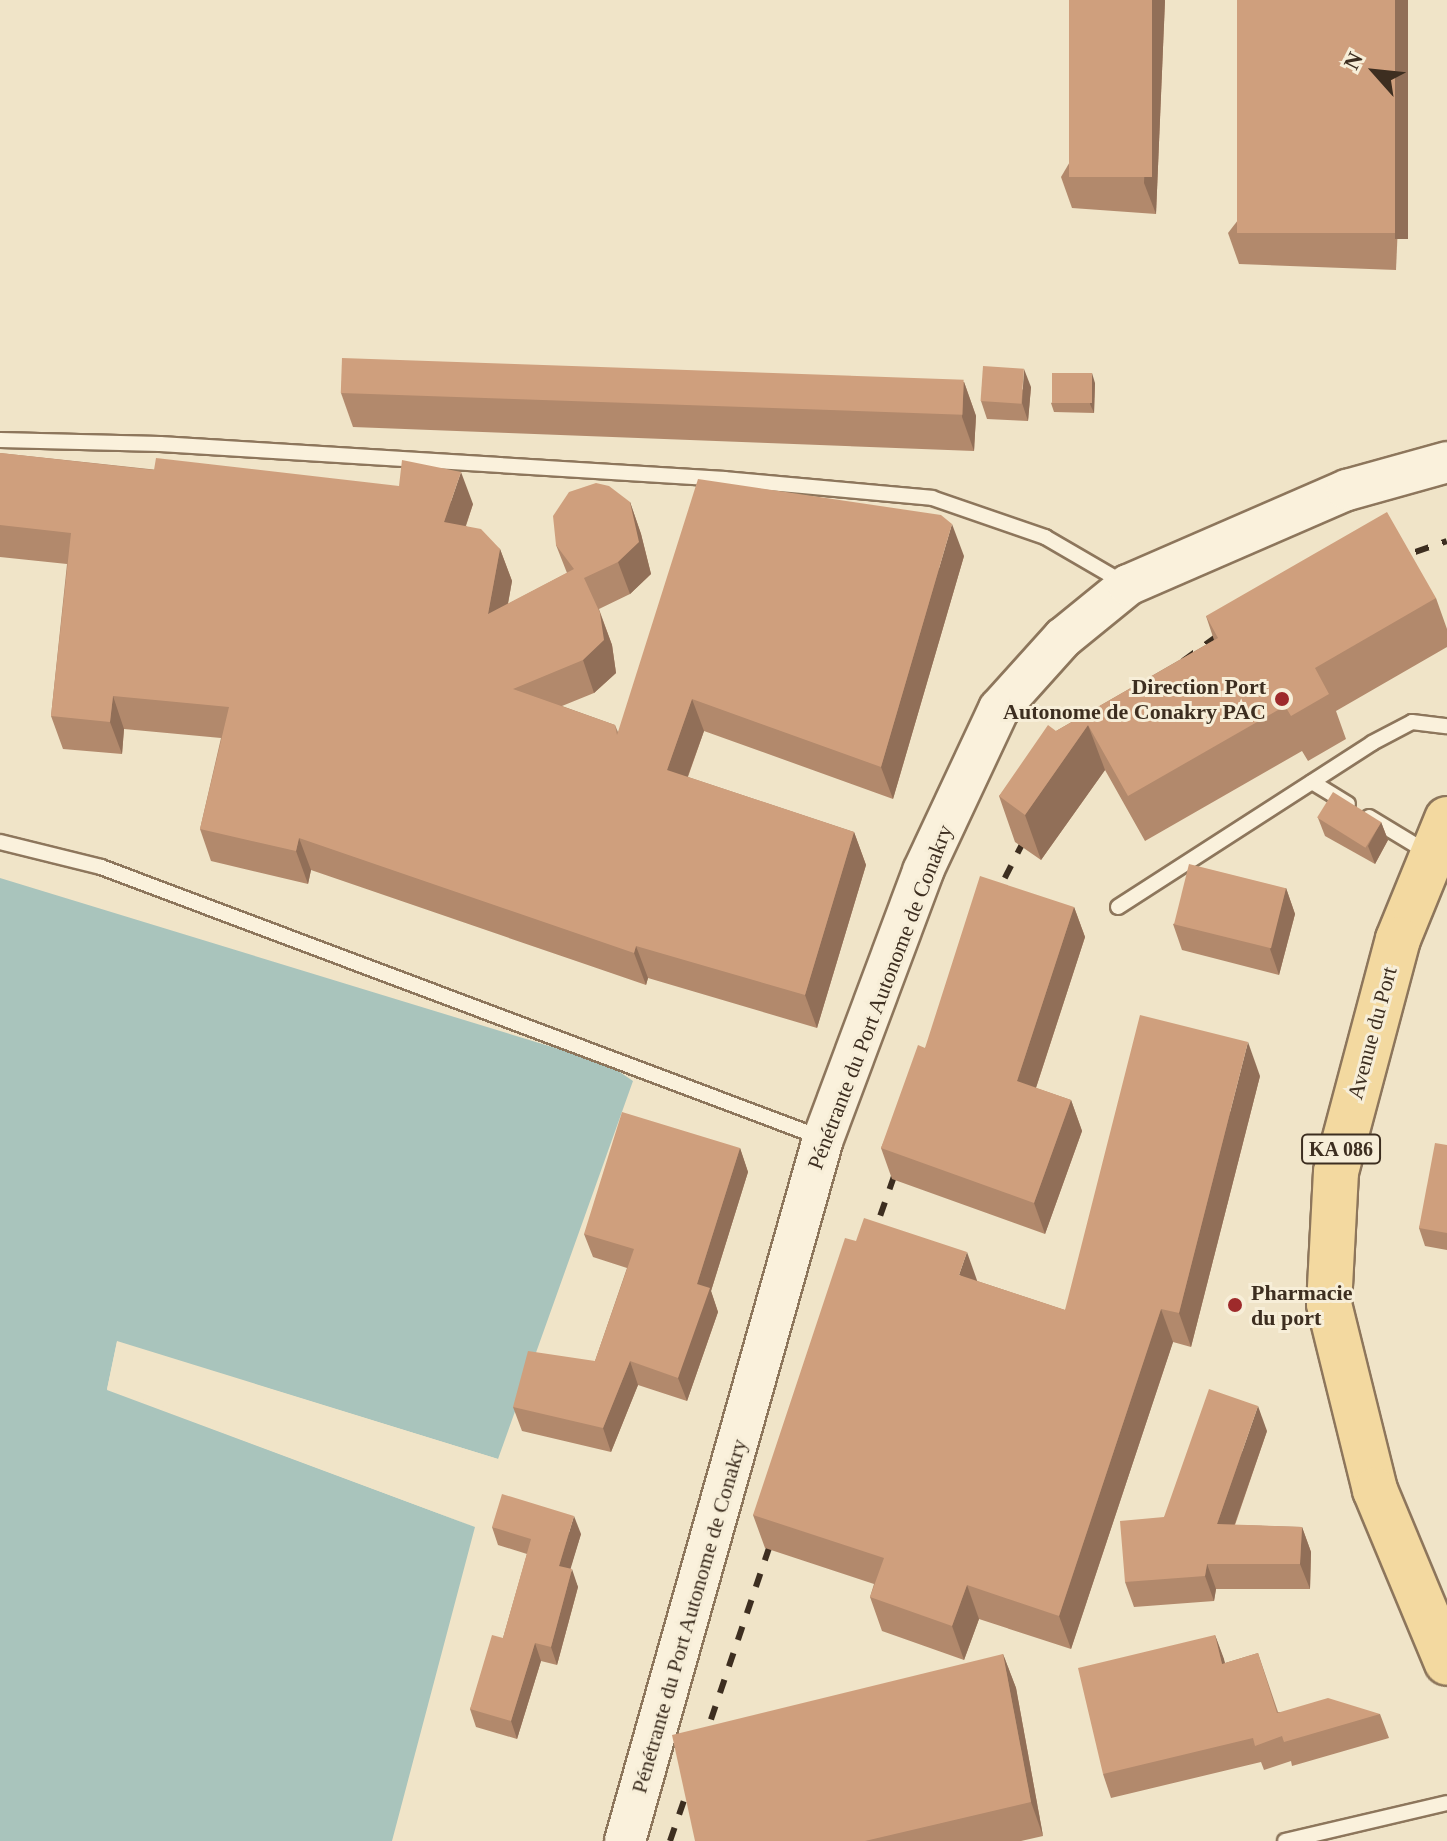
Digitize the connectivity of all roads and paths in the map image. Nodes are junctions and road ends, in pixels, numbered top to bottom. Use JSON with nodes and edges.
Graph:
{"nodes":[{"id":1,"x":0,"y":440,"type":"edge"},
{"id":2,"x":1447,"y":462,"type":"edge"},
{"id":3,"x":1128,"y":585,"type":"junction"},
{"id":4,"x":1447,"y":726,"type":"edge"},
{"id":5,"x":1312,"y":782,"type":"junction"},
{"id":6,"x":1438,"y":837,"type":"edge"},
{"id":7,"x":0,"y":842,"type":"edge"},
{"id":8,"x":1118,"y":907,"type":"dead end"},
{"id":9,"x":823,"y":1139,"type":"junction"},
{"id":10,"x":1375,"y":1490,"type":"junction"},
{"id":11,"x":1447,"y":1602,"type":"edge"},
{"id":12,"x":1447,"y":1663,"type":"edge"},
{"id":13,"x":1447,"y":1803,"type":"edge"},
{"id":14,"x":625,"y":1841,"type":"edge"},
{"id":15,"x":1285,"y":1841,"type":"edge"}],
"edges":[{"from":1,"to":3,"type":"lane"},
{"from":2,"to":3,"type":"street","name":"Pénétrante du Port Autonome de Conakry"},
{"from":3,"to":9,"type":"street","name":"Pénétrante du Port Autonome de Conakry"},
{"from":4,"to":5,"type":"lane"},
{"from":5,"to":6,"type":"lane"},
{"from":5,"to":8,"type":"lane"},
{"from":6,"to":10,"type":"main road","name":"Avenue du Port","number":"KA 086"},
{"from":7,"to":9,"type":"lane"},
{"from":9,"to":14,"type":"street","name":"Pénétrante du Port Autonome de Conakry"},
{"from":10,"to":11,"type":"main road","name":"Avenue du Port","number":"KA 086"},
{"from":10,"to":12,"type":"main road","name":"Avenue du Port","number":"KA 086"},
{"from":13,"to":15,"type":"lane"}]}
